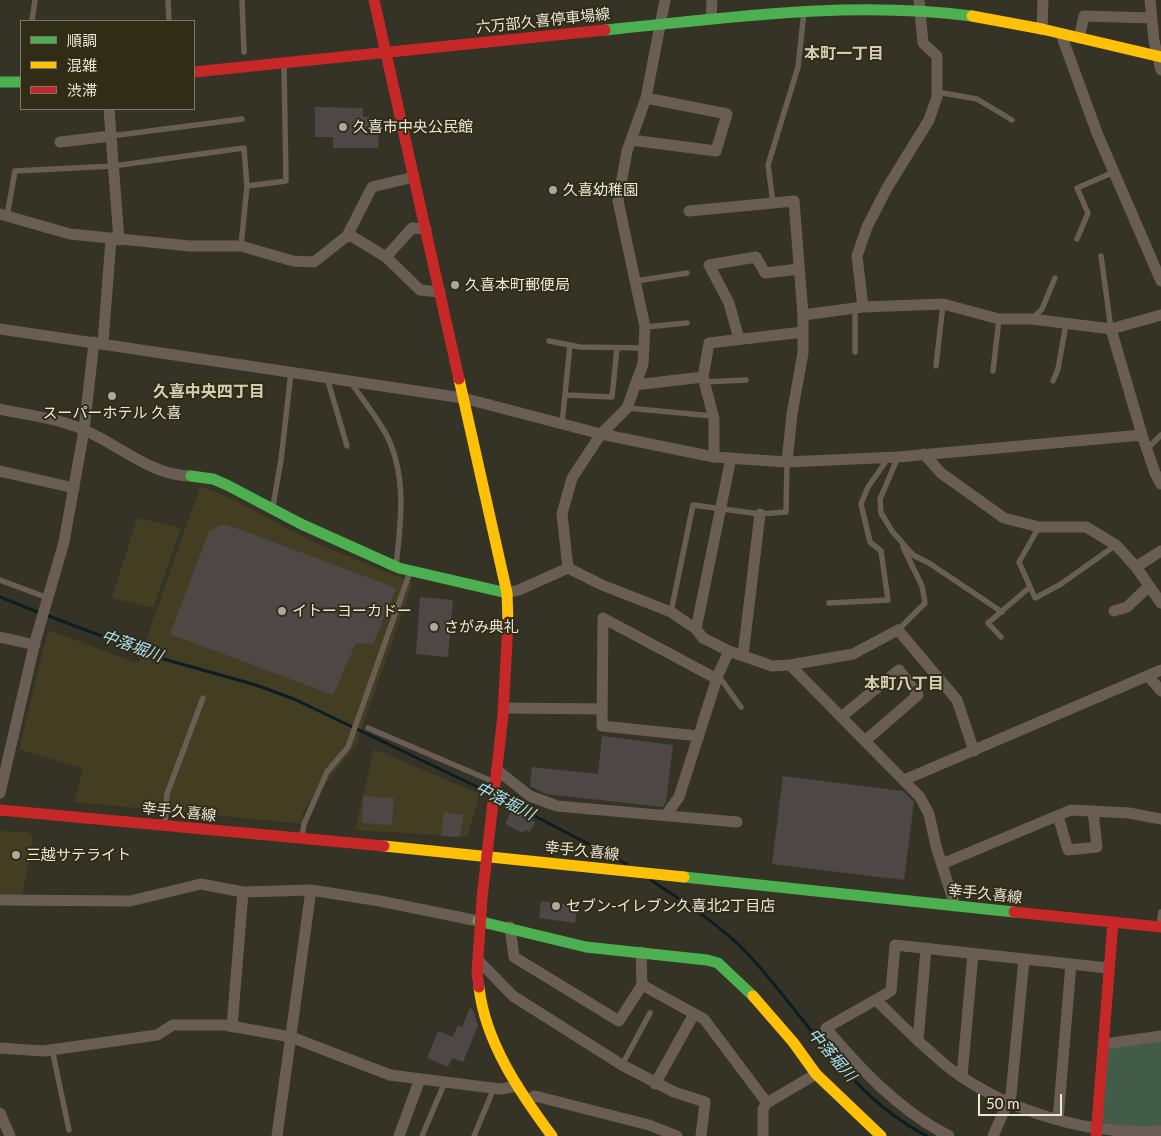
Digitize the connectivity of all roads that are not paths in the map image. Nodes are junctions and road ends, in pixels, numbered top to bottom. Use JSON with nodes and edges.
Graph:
{"nodes":[{"id":1,"x":35,"y":0,"type":"edge"},
{"id":2,"x":168,"y":0,"type":"edge"},
{"id":3,"x":242,"y":0,"type":"edge"},
{"id":4,"x":374,"y":0,"type":"edge"},
{"id":5,"x":665,"y":0,"type":"edge"},
{"id":6,"x":712,"y":0,"type":"edge"},
{"id":7,"x":1043,"y":0,"type":"edge"},
{"id":8,"x":1150,"y":0,"type":"edge"},
{"id":9,"x":919,"y":5,"type":"edge"},
{"id":10,"x":804,"y":10,"type":"junction"},
{"id":11,"x":1151,"y":18,"type":"junction"},
{"id":12,"x":711,"y":19,"type":"junction"},
{"id":13,"x":32,"y":20,"type":"edge"},
{"id":14,"x":169,"y":20,"type":"edge"},
{"id":15,"x":661,"y":24,"type":"junction"},
{"id":16,"x":1042,"y":30,"type":"junction"},
{"id":17,"x":1061,"y":34,"type":"junction"},
{"id":18,"x":1079,"y":38,"type":"junction"},
{"id":19,"x":244,"y":52,"type":"dead end"},
{"id":20,"x":386,"y":54,"type":"junction"},
{"id":21,"x":1159,"y":57,"type":"edge"},
{"id":22,"x":284,"y":64,"type":"junction"},
{"id":23,"x":1161,"y":70,"type":"edge"},
{"id":24,"x":195,"y":72,"type":"edge"},
{"id":25,"x":0,"y":82,"type":"edge"},
{"id":26,"x":20,"y":82,"type":"edge"},
{"id":27,"x":937,"y":92,"type":"junction"},
{"id":28,"x":646,"y":98,"type":"junction"},
{"id":29,"x":110,"y":110,"type":"edge"},
{"id":30,"x":242,"y":119,"type":"dead end"},
{"id":31,"x":1012,"y":120,"type":"dead end"},
{"id":32,"x":111,"y":136,"type":"junction"},
{"id":33,"x":631,"y":140,"type":"junction"},
{"id":34,"x":60,"y":142,"type":"dead end"},
{"id":35,"x":114,"y":166,"type":"junction"},
{"id":36,"x":1114,"y":172,"type":"junction"},
{"id":37,"x":414,"y":176,"type":"junction"},
{"id":38,"x":247,"y":186,"type":"junction"},
{"id":39,"x":773,"y":203,"type":"junction"},
{"id":40,"x":689,"y":211,"type":"dead end"},
{"id":41,"x":4,"y":215,"type":"edge"},
{"id":42,"x":426,"y":229,"type":"junction"},
{"id":43,"x":347,"y":236,"type":"junction"},
{"id":44,"x":1077,"y":239,"type":"dead end"},
{"id":45,"x":115,"y":240,"type":"junction"},
{"id":46,"x":241,"y":246,"type":"junction"},
{"id":47,"x":386,"y":256,"type":"junction"},
{"id":48,"x":1101,"y":256,"type":"dead end"},
{"id":49,"x":799,"y":269,"type":"junction"},
{"id":50,"x":687,"y":274,"type":"dead end"},
{"id":51,"x":1055,"y":278,"type":"dead end"},
{"id":52,"x":1161,"y":280,"type":"edge"},
{"id":53,"x":636,"y":281,"type":"junction"},
{"id":54,"x":440,"y":292,"type":"junction"},
{"id":55,"x":943,"y":304,"type":"junction"},
{"id":56,"x":859,"y":308,"type":"junction"},
{"id":57,"x":803,"y":315,"type":"junction"},
{"id":58,"x":1161,"y":315,"type":"edge"},
{"id":59,"x":999,"y":319,"type":"junction"},
{"id":60,"x":1032,"y":319,"type":"junction"},
{"id":61,"x":687,"y":323,"type":"dead end"},
{"id":62,"x":1066,"y":324,"type":"junction"},
{"id":63,"x":645,"y":327,"type":"junction"},
{"id":64,"x":0,"y":329,"type":"edge"},
{"id":65,"x":1111,"y":329,"type":"junction"},
{"id":66,"x":803,"y":332,"type":"junction"},
{"id":67,"x":739,"y":339,"type":"junction"},
{"id":68,"x":549,"y":341,"type":"dead end"},
{"id":69,"x":99,"y":342,"type":"junction"},
{"id":70,"x":570,"y":345,"type":"junction"},
{"id":71,"x":617,"y":348,"type":"junction"},
{"id":72,"x":644,"y":348,"type":"junction"},
{"id":73,"x":855,"y":352,"type":"dead end"},
{"id":74,"x":936,"y":366,"type":"dead end"},
{"id":75,"x":993,"y":371,"type":"dead end"},
{"id":76,"x":291,"y":372,"type":"junction"},
{"id":77,"x":327,"y":378,"type":"junction"},
{"id":78,"x":704,"y":380,"type":"junction"},
{"id":79,"x":746,"y":380,"type":"dead end"},
{"id":80,"x":350,"y":381,"type":"junction"},
{"id":81,"x":1053,"y":381,"type":"dead end"},
{"id":82,"x":635,"y":385,"type":"junction"},
{"id":83,"x":565,"y":395,"type":"junction"},
{"id":84,"x":463,"y":398,"type":"junction"},
{"id":85,"x":626,"y":408,"type":"junction"},
{"id":86,"x":0,"y":409,"type":"edge"},
{"id":87,"x":713,"y":416,"type":"junction"},
{"id":88,"x":562,"y":424,"type":"junction"},
{"id":89,"x":84,"y":430,"type":"junction"},
{"id":90,"x":601,"y":434,"type":"junction"},
{"id":91,"x":1142,"y":435,"type":"junction"},
{"id":92,"x":1161,"y":435,"type":"edge"},
{"id":93,"x":347,"y":446,"type":"dead end"},
{"id":94,"x":1147,"y":450,"type":"junction"},
{"id":95,"x":924,"y":454,"type":"junction"},
{"id":96,"x":714,"y":456,"type":"junction"},
{"id":97,"x":893,"y":457,"type":"junction"},
{"id":98,"x":731,"y":458,"type":"junction"},
{"id":99,"x":787,"y":462,"type":"junction"},
{"id":100,"x":0,"y":471,"type":"edge"},
{"id":101,"x":1161,"y":484,"type":"edge"},
{"id":102,"x":74,"y":488,"type":"junction"},
{"id":103,"x":722,"y":508,"type":"junction"},
{"id":104,"x":272,"y":509,"type":"junction"},
{"id":105,"x":760,"y":514,"type":"junction"},
{"id":106,"x":1039,"y":527,"type":"junction"},
{"id":107,"x":899,"y":539,"type":"junction"},
{"id":108,"x":1116,"y":545,"type":"junction"},
{"id":109,"x":1161,"y":551,"type":"edge"},
{"id":110,"x":396,"y":567,"type":"junction"},
{"id":111,"x":568,"y":568,"type":"junction"},
{"id":112,"x":1136,"y":568,"type":"junction"},
{"id":113,"x":410,"y":570,"type":"junction"},
{"id":114,"x":0,"y":580,"type":"edge"},
{"id":115,"x":1149,"y":586,"type":"junction"},
{"id":116,"x":1030,"y":587,"type":"junction"},
{"id":117,"x":507,"y":592,"type":"junction"},
{"id":118,"x":47,"y":602,"type":"junction"},
{"id":119,"x":830,"y":603,"type":"dead end"},
{"id":120,"x":1161,"y":603,"type":"edge"},
{"id":121,"x":1114,"y":611,"type":"dead end"},
{"id":122,"x":671,"y":612,"type":"junction"},
{"id":123,"x":1002,"y":612,"type":"junction"},
{"id":124,"x":696,"y":629,"type":"junction"},
{"id":125,"x":898,"y":630,"type":"junction"},
{"id":126,"x":0,"y":637,"type":"edge"},
{"id":127,"x":1000,"y":637,"type":"dead end"},
{"id":128,"x":35,"y":645,"type":"junction"},
{"id":129,"x":729,"y":651,"type":"junction"},
{"id":130,"x":742,"y":655,"type":"junction"},
{"id":131,"x":790,"y":665,"type":"junction"},
{"id":132,"x":1161,"y":670,"type":"edge"},
{"id":133,"x":1148,"y":676,"type":"junction"},
{"id":134,"x":718,"y":677,"type":"junction"},
{"id":135,"x":1161,"y":691,"type":"edge"},
{"id":136,"x":203,"y":698,"type":"dead end"},
{"id":137,"x":741,"y":707,"type":"dead end"},
{"id":138,"x":504,"y":708,"type":"junction"},
{"id":139,"x":602,"y":709,"type":"junction"},
{"id":140,"x":841,"y":717,"type":"junction"},
{"id":141,"x":368,"y":728,"type":"dead end"},
{"id":142,"x":699,"y":736,"type":"junction"},
{"id":143,"x":865,"y":741,"type":"junction"},
{"id":144,"x":974,"y":751,"type":"junction"},
{"id":145,"x":497,"y":770,"type":"junction"},
{"id":146,"x":904,"y":780,"type":"junction"},
{"id":147,"x":496,"y":782,"type":"junction"},
{"id":148,"x":0,"y":793,"type":"edge"},
{"id":149,"x":0,"y":810,"type":"edge"},
{"id":150,"x":1093,"y":811,"type":"junction"},
{"id":151,"x":666,"y":815,"type":"junction"},
{"id":152,"x":1058,"y":816,"type":"junction"},
{"id":153,"x":1161,"y":819,"type":"edge"},
{"id":154,"x":737,"y":822,"type":"dead end"},
{"id":155,"x":165,"y":826,"type":"junction"},
{"id":156,"x":302,"y":840,"type":"junction"},
{"id":157,"x":486,"y":856,"type":"junction"},
{"id":158,"x":942,"y":864,"type":"junction"},
{"id":159,"x":311,"y":890,"type":"junction"},
{"id":160,"x":243,"y":892,"type":"junction"},
{"id":161,"x":0,"y":900,"type":"edge"},
{"id":162,"x":955,"y":906,"type":"junction"},
{"id":163,"x":1161,"y":912,"type":"edge"},
{"id":164,"x":478,"y":921,"type":"junction"},
{"id":165,"x":1113,"y":922,"type":"junction"},
{"id":166,"x":510,"y":927,"type":"junction"},
{"id":167,"x":1160,"y":927,"type":"edge"},
{"id":168,"x":926,"y":949,"type":"junction"},
{"id":169,"x":641,"y":952,"type":"junction"},
{"id":170,"x":973,"y":954,"type":"junction"},
{"id":171,"x":1024,"y":959,"type":"junction"},
{"id":172,"x":479,"y":961,"type":"junction"},
{"id":173,"x":1072,"y":964,"type":"junction"},
{"id":174,"x":1108,"y":968,"type":"junction"},
{"id":175,"x":642,"y":985,"type":"junction"},
{"id":176,"x":876,"y":1000,"type":"junction"},
{"id":177,"x":650,"y":1013,"type":"dead end"},
{"id":178,"x":694,"y":1014,"type":"junction"},
{"id":179,"x":232,"y":1027,"type":"junction"},
{"id":180,"x":1161,"y":1036,"type":"edge"},
{"id":181,"x":291,"y":1037,"type":"junction"},
{"id":182,"x":918,"y":1041,"type":"junction"},
{"id":183,"x":1104,"y":1044,"type":"junction"},
{"id":184,"x":0,"y":1048,"type":"edge"},
{"id":185,"x":52,"y":1049,"type":"junction"},
{"id":186,"x":622,"y":1065,"type":"junction"},
{"id":187,"x":816,"y":1074,"type":"junction"},
{"id":188,"x":962,"y":1076,"type":"junction"},
{"id":189,"x":420,"y":1079,"type":"junction"},
{"id":190,"x":444,"y":1082,"type":"junction"},
{"id":191,"x":655,"y":1084,"type":"junction"},
{"id":192,"x":518,"y":1086,"type":"junction"},
{"id":193,"x":494,"y":1088,"type":"junction"},
{"id":194,"x":527,"y":1100,"type":"junction"},
{"id":195,"x":767,"y":1103,"type":"junction"},
{"id":196,"x":1009,"y":1103,"type":"junction"},
{"id":197,"x":0,"y":1112,"type":"edge"},
{"id":198,"x":1058,"y":1120,"type":"junction"},
{"id":199,"x":69,"y":1130,"type":"dead end"},
{"id":200,"x":1161,"y":1131,"type":"edge"},
{"id":201,"x":1096,"y":1132,"type":"edge"},
{"id":202,"x":10,"y":1136,"type":"edge"},
{"id":203,"x":277,"y":1136,"type":"edge"},
{"id":204,"x":399,"y":1136,"type":"edge"},
{"id":205,"x":422,"y":1136,"type":"edge"},
{"id":206,"x":474,"y":1136,"type":"edge"},
{"id":207,"x":552,"y":1136,"type":"edge"},
{"id":208,"x":677,"y":1136,"type":"edge"},
{"id":209,"x":701,"y":1136,"type":"edge"},
{"id":210,"x":763,"y":1136,"type":"edge"},
{"id":211,"x":881,"y":1136,"type":"edge"},
{"id":212,"x":949,"y":1136,"type":"edge"},
{"id":213,"x":993,"y":1136,"type":"edge"}],
"edges":[{"from":1,"to":13,"type":"lane"},
{"from":2,"to":14,"type":"lane"},
{"from":3,"to":19,"type":"lane"},
{"from":4,"to":20,"type":"street"},
{"from":5,"to":15,"type":"street"},
{"from":6,"to":12,"type":"street"},
{"from":7,"to":16,"type":"street"},
{"from":8,"to":11,"type":"street"},
{"from":9,"to":10,"type":"street","name":"六万部久喜停車場線"},
{"from":9,"to":16,"type":"street","name":"六万部久喜停車場線"},
{"from":9,"to":27,"type":"street"},
{"from":10,"to":12,"type":"street","name":"六万部久喜停車場線"},
{"from":10,"to":39,"type":"lane"},
{"from":11,"to":18,"type":"street"},
{"from":11,"to":21,"type":"street"},
{"from":12,"to":15,"type":"street","name":"六万部久喜停車場線"},
{"from":15,"to":20,"type":"street","name":"六万部久喜停車場線"},
{"from":15,"to":28,"type":"street"},
{"from":16,"to":17,"type":"street","name":"六万部久喜停車場線"},
{"from":17,"to":18,"type":"street","name":"六万部久喜停車場線"},
{"from":17,"to":36,"type":"street"},
{"from":18,"to":21,"type":"street","name":"六万部久喜停車場線"},
{"from":20,"to":22,"type":"street","name":"六万部久喜停車場線"},
{"from":20,"to":37,"type":"street"},
{"from":21,"to":23,"type":"street"},
{"from":22,"to":24,"type":"street","name":"六万部久喜停車場線"},
{"from":22,"to":38,"type":"lane"},
{"from":25,"to":26,"type":"street"},
{"from":27,"to":31,"type":"lane"},
{"from":27,"to":56,"type":"street"},
{"from":28,"to":33,"type":"street"},
{"from":28,"to":33,"type":"street"},
{"from":29,"to":32,"type":"street"},
{"from":30,"to":32,"type":"lane"},
{"from":32,"to":34,"type":"street"},
{"from":32,"to":35,"type":"street"},
{"from":33,"to":53,"type":"street"},
{"from":35,"to":38,"type":"lane"},
{"from":35,"to":41,"type":"lane"},
{"from":35,"to":45,"type":"street"},
{"from":36,"to":44,"type":"lane"},
{"from":36,"to":52,"type":"street"},
{"from":37,"to":42,"type":"street"},
{"from":37,"to":43,"type":"street"},
{"from":38,"to":46,"type":"lane"},
{"from":39,"to":40,"type":"street"},
{"from":39,"to":49,"type":"street"},
{"from":41,"to":45,"type":"street"},
{"from":42,"to":47,"type":"street"},
{"from":42,"to":54,"type":"street"},
{"from":43,"to":46,"type":"street"},
{"from":43,"to":47,"type":"street"},
{"from":45,"to":46,"type":"street"},
{"from":45,"to":69,"type":"street"},
{"from":47,"to":54,"type":"street"},
{"from":48,"to":65,"type":"lane"},
{"from":49,"to":57,"type":"street"},
{"from":49,"to":67,"type":"street"},
{"from":50,"to":53,"type":"lane"},
{"from":51,"to":60,"type":"lane"},
{"from":53,"to":63,"type":"street"},
{"from":54,"to":84,"type":"street"},
{"from":55,"to":56,"type":"street"},
{"from":55,"to":59,"type":"street"},
{"from":55,"to":74,"type":"lane"},
{"from":56,"to":57,"type":"street"},
{"from":56,"to":73,"type":"lane"},
{"from":57,"to":66,"type":"street"},
{"from":58,"to":65,"type":"street"},
{"from":59,"to":60,"type":"street"},
{"from":59,"to":75,"type":"lane"},
{"from":60,"to":62,"type":"street"},
{"from":61,"to":63,"type":"lane"},
{"from":62,"to":65,"type":"street"},
{"from":62,"to":81,"type":"lane"},
{"from":63,"to":72,"type":"street"},
{"from":64,"to":69,"type":"street"},
{"from":65,"to":91,"type":"street"},
{"from":66,"to":67,"type":"street"},
{"from":66,"to":99,"type":"street"},
{"from":67,"to":78,"type":"street"},
{"from":68,"to":70,"type":"lane"},
{"from":69,"to":76,"type":"street"},
{"from":69,"to":89,"type":"street"},
{"from":70,"to":71,"type":"lane"},
{"from":70,"to":83,"type":"lane"},
{"from":71,"to":72,"type":"lane"},
{"from":71,"to":83,"type":"lane"},
{"from":72,"to":82,"type":"street"},
{"from":76,"to":77,"type":"street"},
{"from":76,"to":104,"type":"lane"},
{"from":77,"to":80,"type":"street"},
{"from":77,"to":93,"type":"lane"},
{"from":78,"to":79,"type":"lane"},
{"from":78,"to":82,"type":"street"},
{"from":78,"to":87,"type":"street"},
{"from":80,"to":84,"type":"street"},
{"from":80,"to":110,"type":"lane"},
{"from":82,"to":85,"type":"street"},
{"from":83,"to":88,"type":"lane"},
{"from":84,"to":88,"type":"street"},
{"from":84,"to":117,"type":"street"},
{"from":85,"to":87,"type":"lane"},
{"from":85,"to":90,"type":"street"},
{"from":86,"to":89,"type":"street"},
{"from":87,"to":96,"type":"street"},
{"from":88,"to":90,"type":"street"},
{"from":89,"to":102,"type":"street"},
{"from":89,"to":104,"type":"street"},
{"from":90,"to":96,"type":"street"},
{"from":90,"to":111,"type":"street"},
{"from":91,"to":94,"type":"street"},
{"from":91,"to":95,"type":"street"},
{"from":92,"to":94,"type":"lane"},
{"from":94,"to":101,"type":"street"},
{"from":95,"to":97,"type":"street"},
{"from":95,"to":106,"type":"street"},
{"from":96,"to":98,"type":"street"},
{"from":97,"to":99,"type":"street"},
{"from":97,"to":107,"type":"lane"},
{"from":97,"to":119,"type":"lane"},
{"from":98,"to":99,"type":"street"},
{"from":98,"to":103,"type":"street"},
{"from":99,"to":105,"type":"lane"},
{"from":100,"to":102,"type":"street"},
{"from":102,"to":118,"type":"street"},
{"from":103,"to":105,"type":"lane"},
{"from":103,"to":122,"type":"lane"},
{"from":103,"to":124,"type":"street"},
{"from":104,"to":110,"type":"street"},
{"from":105,"to":130,"type":"street"},
{"from":106,"to":108,"type":"street"},
{"from":106,"to":116,"type":"lane"},
{"from":107,"to":123,"type":"lane"},
{"from":107,"to":125,"type":"lane"},
{"from":108,"to":112,"type":"street"},
{"from":108,"to":116,"type":"lane"},
{"from":109,"to":112,"type":"street"},
{"from":110,"to":113,"type":"street"},
{"from":111,"to":117,"type":"street"},
{"from":111,"to":122,"type":"street"},
{"from":112,"to":115,"type":"street"},
{"from":113,"to":117,"type":"street"},
{"from":113,"to":156,"type":"lane"},
{"from":114,"to":118,"type":"lane"},
{"from":115,"to":120,"type":"street"},
{"from":115,"to":121,"type":"street"},
{"from":116,"to":123,"type":"lane"},
{"from":117,"to":138,"type":"street"},
{"from":118,"to":128,"type":"street"},
{"from":122,"to":124,"type":"street"},
{"from":123,"to":127,"type":"lane"},
{"from":124,"to":129,"type":"street"},
{"from":125,"to":131,"type":"street"},
{"from":125,"to":144,"type":"street"},
{"from":126,"to":128,"type":"street"},
{"from":128,"to":148,"type":"street"},
{"from":129,"to":130,"type":"street"},
{"from":129,"to":134,"type":"street"},
{"from":130,"to":131,"type":"street"},
{"from":131,"to":140,"type":"street"},
{"from":132,"to":133,"type":"street"},
{"from":133,"to":135,"type":"street"},
{"from":133,"to":144,"type":"street"},
{"from":134,"to":137,"type":"lane"},
{"from":134,"to":139,"type":"street"},
{"from":134,"to":142,"type":"street"},
{"from":136,"to":155,"type":"lane"},
{"from":138,"to":139,"type":"street"},
{"from":138,"to":145,"type":"street"},
{"from":139,"to":142,"type":"street"},
{"from":140,"to":143,"type":"street"},
{"from":140,"to":143,"type":"street"},
{"from":141,"to":147,"type":"lane"},
{"from":142,"to":151,"type":"street"},
{"from":143,"to":146,"type":"street"},
{"from":144,"to":146,"type":"street"},
{"from":145,"to":147,"type":"street"},
{"from":145,"to":151,"type":"street"},
{"from":146,"to":158,"type":"street"},
{"from":147,"to":157,"type":"street"},
{"from":149,"to":155,"type":"street","name":"幸手久喜線"},
{"from":150,"to":152,"type":"street"},
{"from":150,"to":152,"type":"street"},
{"from":150,"to":153,"type":"street"},
{"from":151,"to":154,"type":"street"},
{"from":152,"to":158,"type":"street"},
{"from":155,"to":156,"type":"street","name":"幸手久喜線"},
{"from":156,"to":157,"type":"street","name":"幸手久喜線"},
{"from":157,"to":162,"type":"street","name":"幸手久喜線"},
{"from":157,"to":164,"type":"street"},
{"from":158,"to":162,"type":"street"},
{"from":159,"to":160,"type":"street"},
{"from":159,"to":164,"type":"street"},
{"from":159,"to":181,"type":"street"},
{"from":160,"to":161,"type":"street"},
{"from":160,"to":179,"type":"street"},
{"from":162,"to":165,"type":"street","name":"幸手久喜線"},
{"from":163,"to":167,"type":"lane"},
{"from":164,"to":166,"type":"street"},
{"from":164,"to":172,"type":"street"},
{"from":165,"to":167,"type":"street","name":"幸手久喜線"},
{"from":165,"to":174,"type":"street"},
{"from":166,"to":169,"type":"street"},
{"from":166,"to":175,"type":"street"},
{"from":168,"to":170,"type":"street"},
{"from":168,"to":176,"type":"street"},
{"from":168,"to":182,"type":"street"},
{"from":169,"to":175,"type":"street"},
{"from":169,"to":187,"type":"street"},
{"from":170,"to":171,"type":"street"},
{"from":170,"to":188,"type":"street"},
{"from":171,"to":173,"type":"street"},
{"from":171,"to":196,"type":"street"},
{"from":172,"to":186,"type":"street"},
{"from":172,"to":192,"type":"street"},
{"from":173,"to":174,"type":"street"},
{"from":173,"to":198,"type":"street"},
{"from":174,"to":183,"type":"street"},
{"from":175,"to":178,"type":"street"},
{"from":176,"to":182,"type":"street"},
{"from":176,"to":212,"type":"street"},
{"from":177,"to":186,"type":"lane"},
{"from":178,"to":191,"type":"street"},
{"from":178,"to":195,"type":"street"},
{"from":179,"to":181,"type":"street"},
{"from":179,"to":185,"type":"street"},
{"from":180,"to":183,"type":"street"},
{"from":181,"to":189,"type":"street"},
{"from":181,"to":203,"type":"street"},
{"from":182,"to":188,"type":"street"},
{"from":183,"to":201,"type":"street"},
{"from":184,"to":185,"type":"street"},
{"from":185,"to":199,"type":"lane"},
{"from":186,"to":191,"type":"street"},
{"from":187,"to":195,"type":"street"},
{"from":187,"to":211,"type":"street"},
{"from":188,"to":196,"type":"street"},
{"from":189,"to":190,"type":"street"},
{"from":189,"to":204,"type":"street"},
{"from":190,"to":193,"type":"street"},
{"from":190,"to":205,"type":"lane"},
{"from":191,"to":209,"type":"street"},
{"from":192,"to":193,"type":"street"},
{"from":192,"to":194,"type":"street"},
{"from":193,"to":206,"type":"lane"},
{"from":194,"to":207,"type":"street"},
{"from":194,"to":208,"type":"street"},
{"from":195,"to":210,"type":"street"},
{"from":196,"to":198,"type":"street"},
{"from":196,"to":213,"type":"street"},
{"from":197,"to":202,"type":"street"},
{"from":198,"to":201,"type":"street"},
{"from":200,"to":201,"type":"street"}]}
